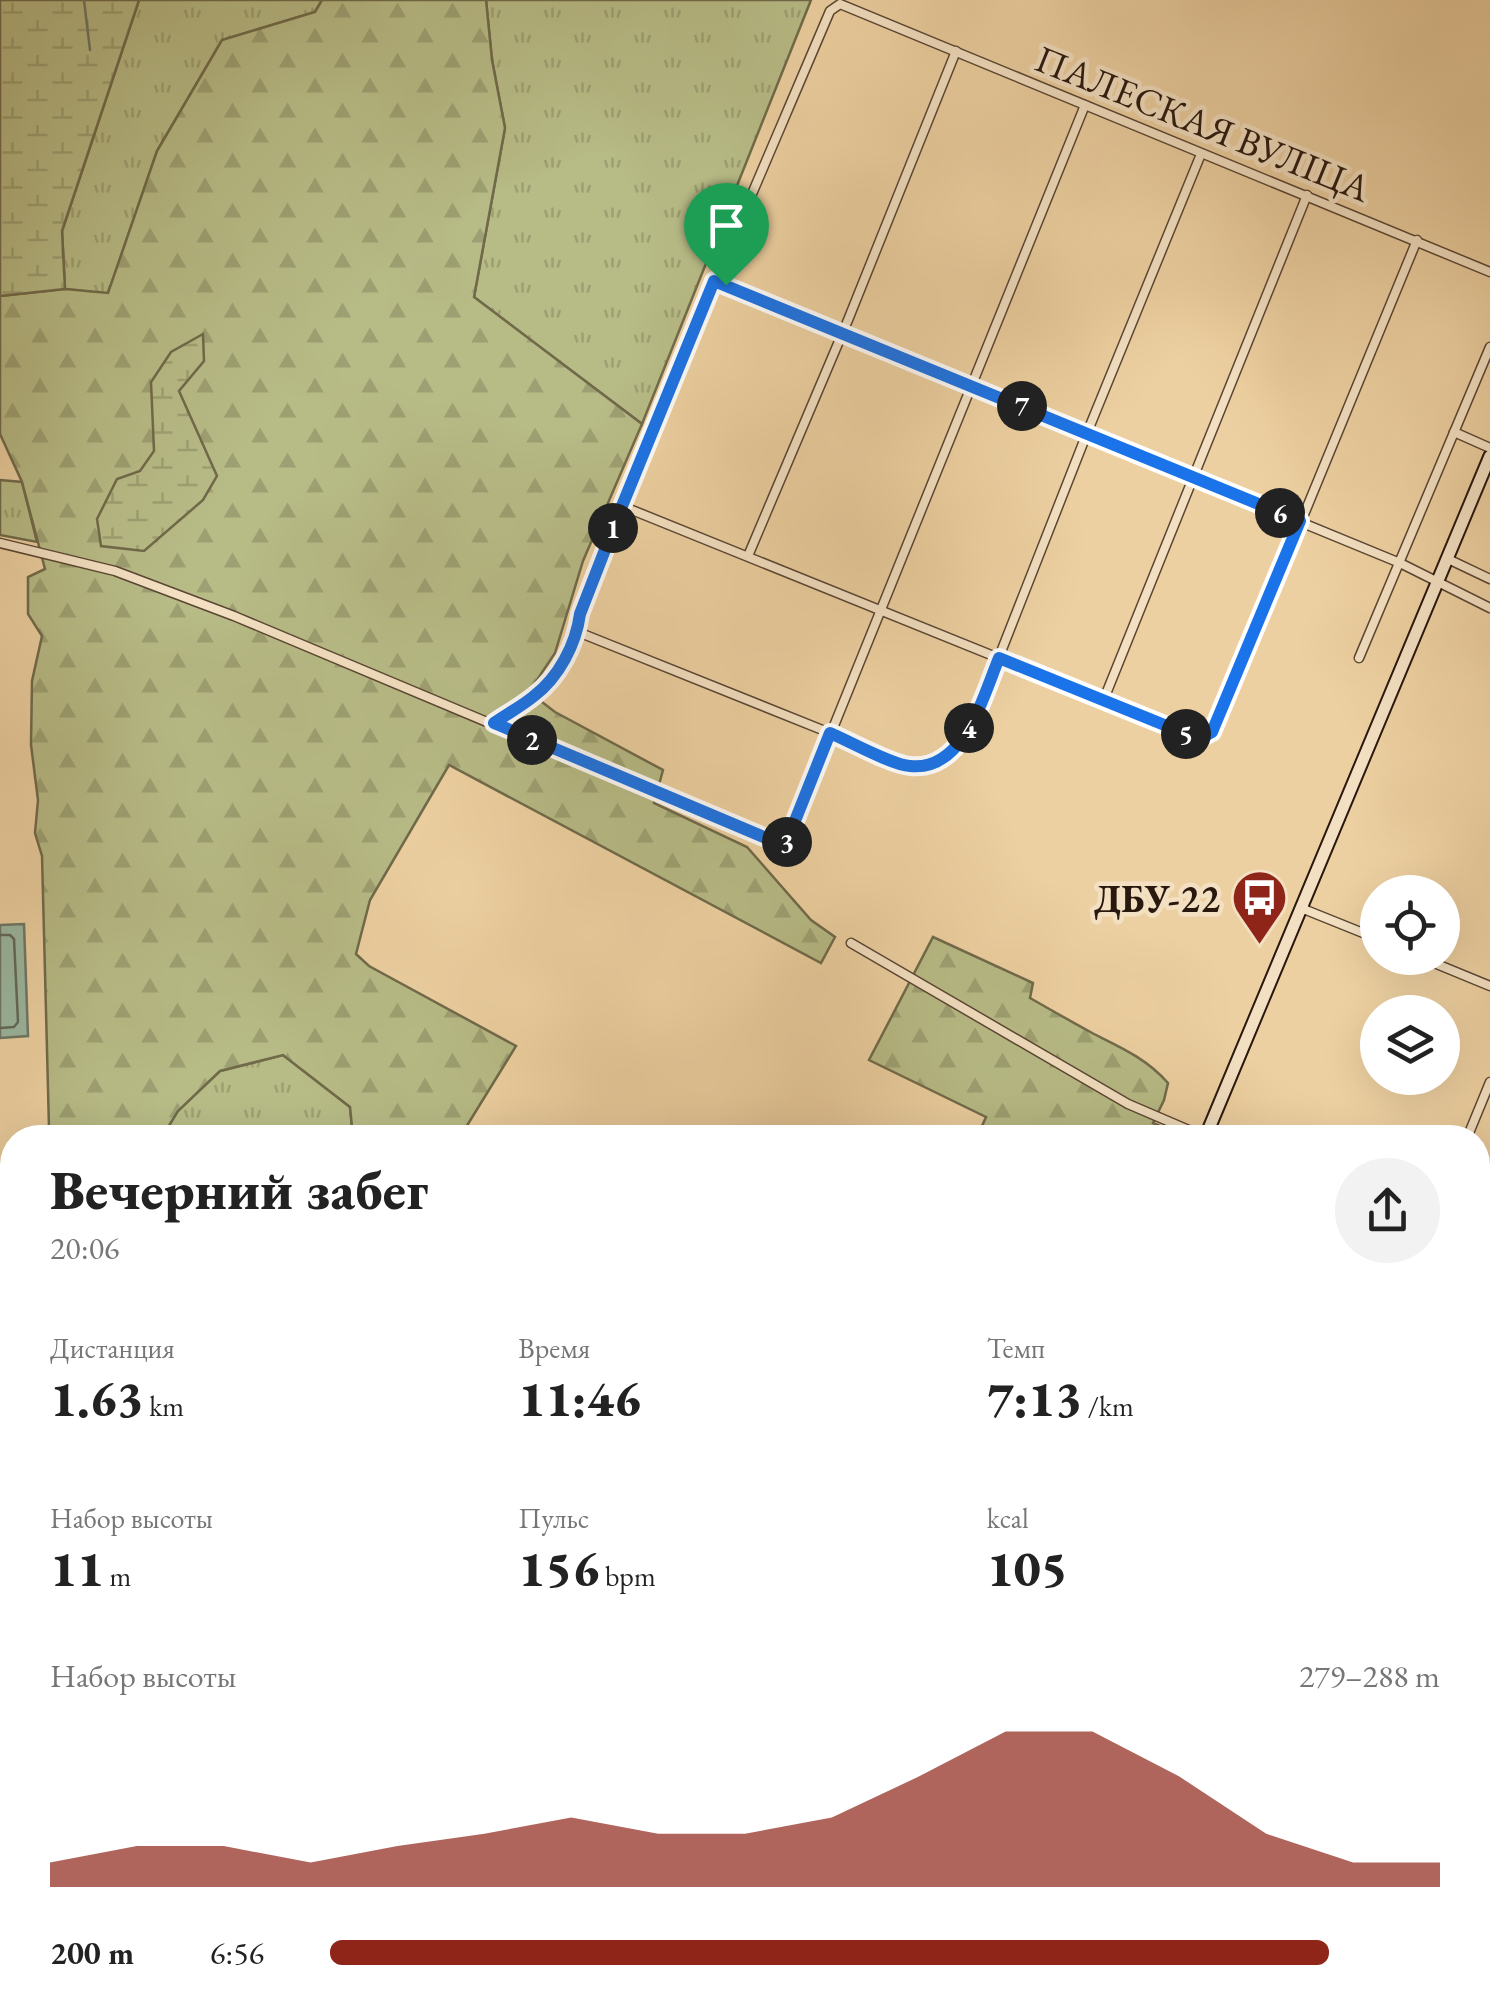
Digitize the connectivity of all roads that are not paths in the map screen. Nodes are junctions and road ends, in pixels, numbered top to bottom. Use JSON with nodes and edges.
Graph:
{"nodes":[{"id":1,"x":956,"y":51,"type":"junction"},
{"id":2,"x":1085,"y":105,"type":"junction"},
{"id":3,"x":1201,"y":154,"type":"junction"},
{"id":4,"x":1307,"y":195,"type":"junction"},
{"id":5,"x":1416,"y":240,"type":"junction"},
{"id":6,"x":1490,"y":272,"type":"edge"},
{"id":7,"x":714,"y":281,"type":"junction"},
{"id":8,"x":842,"y":333,"type":"junction"},
{"id":9,"x":1490,"y":347,"type":"edge"},
{"id":10,"x":971,"y":385,"type":"junction"},
{"id":11,"x":1454,"y":432,"type":"junction"},
{"id":12,"x":1087,"y":433,"type":"junction"},
{"id":13,"x":1490,"y":448,"type":"edge"},
{"id":14,"x":1490,"y":456,"type":"edge"},
{"id":15,"x":1193,"y":476,"type":"junction"},
{"id":16,"x":622,"y":506,"type":"junction"},
{"id":17,"x":1300,"y":521,"type":"junction"},
{"id":18,"x":0,"y":543,"type":"edge"},
{"id":19,"x":748,"y":556,"type":"junction"},
{"id":20,"x":1448,"y":559,"type":"junction"},
{"id":21,"x":1400,"y":563,"type":"junction"},
{"id":22,"x":1490,"y":579,"type":"edge"},
{"id":23,"x":1438,"y":582,"type":"junction"},
{"id":24,"x":1490,"y":608,"type":"edge"},
{"id":25,"x":880,"y":610,"type":"junction"},
{"id":26,"x":578,"y":632,"type":"junction"},
{"id":27,"x":999,"y":658,"type":"junction"},
{"id":28,"x":1359,"y":658,"type":"dead end"},
{"id":29,"x":1104,"y":700,"type":"junction"},
{"id":30,"x":494,"y":723,"type":"junction"},
{"id":31,"x":830,"y":733,"type":"junction"},
{"id":32,"x":1301,"y":908,"type":"junction"},
{"id":33,"x":1360,"y":932,"type":"edge"},
{"id":34,"x":852,"y":943,"type":"dead end"},
{"id":35,"x":1460,"y":974,"type":"edge"},
{"id":36,"x":1490,"y":986,"type":"edge"},
{"id":37,"x":1490,"y":1082,"type":"edge"},
{"id":38,"x":1177,"y":1125,"type":"edge"},
{"id":39,"x":1210,"y":1125,"type":"edge"},
{"id":40,"x":1473,"y":1125,"type":"edge"}],
"edges":[{"from":1,"to":2,"type":"street","name":"ПАЛЕСКАЯ ВУЛІЦА"},
{"from":1,"to":7,"type":"street","name":"ПАЛЕСКАЯ ВУЛІЦА"},
{"from":1,"to":8,"type":"street"},
{"from":2,"to":3,"type":"street","name":"ПАЛЕСКАЯ ВУЛІЦА"},
{"from":2,"to":10,"type":"street"},
{"from":3,"to":4,"type":"street","name":"ПАЛЕСКАЯ ВУЛІЦА"},
{"from":3,"to":12,"type":"street"},
{"from":4,"to":5,"type":"street","name":"ПАЛЕСКАЯ ВУЛІЦА"},
{"from":4,"to":15,"type":"street"},
{"from":5,"to":6,"type":"street","name":"ПАЛЕСКАЯ ВУЛІЦА"},
{"from":5,"to":17,"type":"street"},
{"from":7,"to":8,"type":"street"},
{"from":7,"to":16,"type":"street"},
{"from":8,"to":10,"type":"street"},
{"from":8,"to":19,"type":"street"},
{"from":9,"to":11,"type":"street"},
{"from":10,"to":12,"type":"street"},
{"from":10,"to":25,"type":"street"},
{"from":11,"to":13,"type":"street"},
{"from":11,"to":21,"type":"street"},
{"from":12,"to":15,"type":"street"},
{"from":12,"to":27,"type":"street"},
{"from":14,"to":20,"type":"main road"},
{"from":15,"to":17,"type":"street"},
{"from":15,"to":29,"type":"street"},
{"from":16,"to":19,"type":"street"},
{"from":16,"to":26,"type":"street"},
{"from":17,"to":21,"type":"street"},
{"from":17,"to":29,"type":"street"},
{"from":18,"to":30,"type":"street"},
{"from":19,"to":25,"type":"street"},
{"from":20,"to":22,"type":"street"},
{"from":20,"to":23,"type":"main road"},
{"from":21,"to":23,"type":"street"},
{"from":21,"to":28,"type":"street"},
{"from":23,"to":24,"type":"street"},
{"from":23,"to":32,"type":"main road"},
{"from":25,"to":27,"type":"street"},
{"from":25,"to":31,"type":"street"},
{"from":26,"to":30,"type":"street"},
{"from":26,"to":31,"type":"street"},
{"from":27,"to":29,"type":"street"},
{"from":27,"to":31,"type":"street"},
{"from":30,"to":31,"type":"street"},
{"from":32,"to":33,"type":"street"},
{"from":32,"to":39,"type":"main road"},
{"from":34,"to":38,"type":"street"},
{"from":35,"to":36,"type":"street"},
{"from":37,"to":40,"type":"street"}]}
